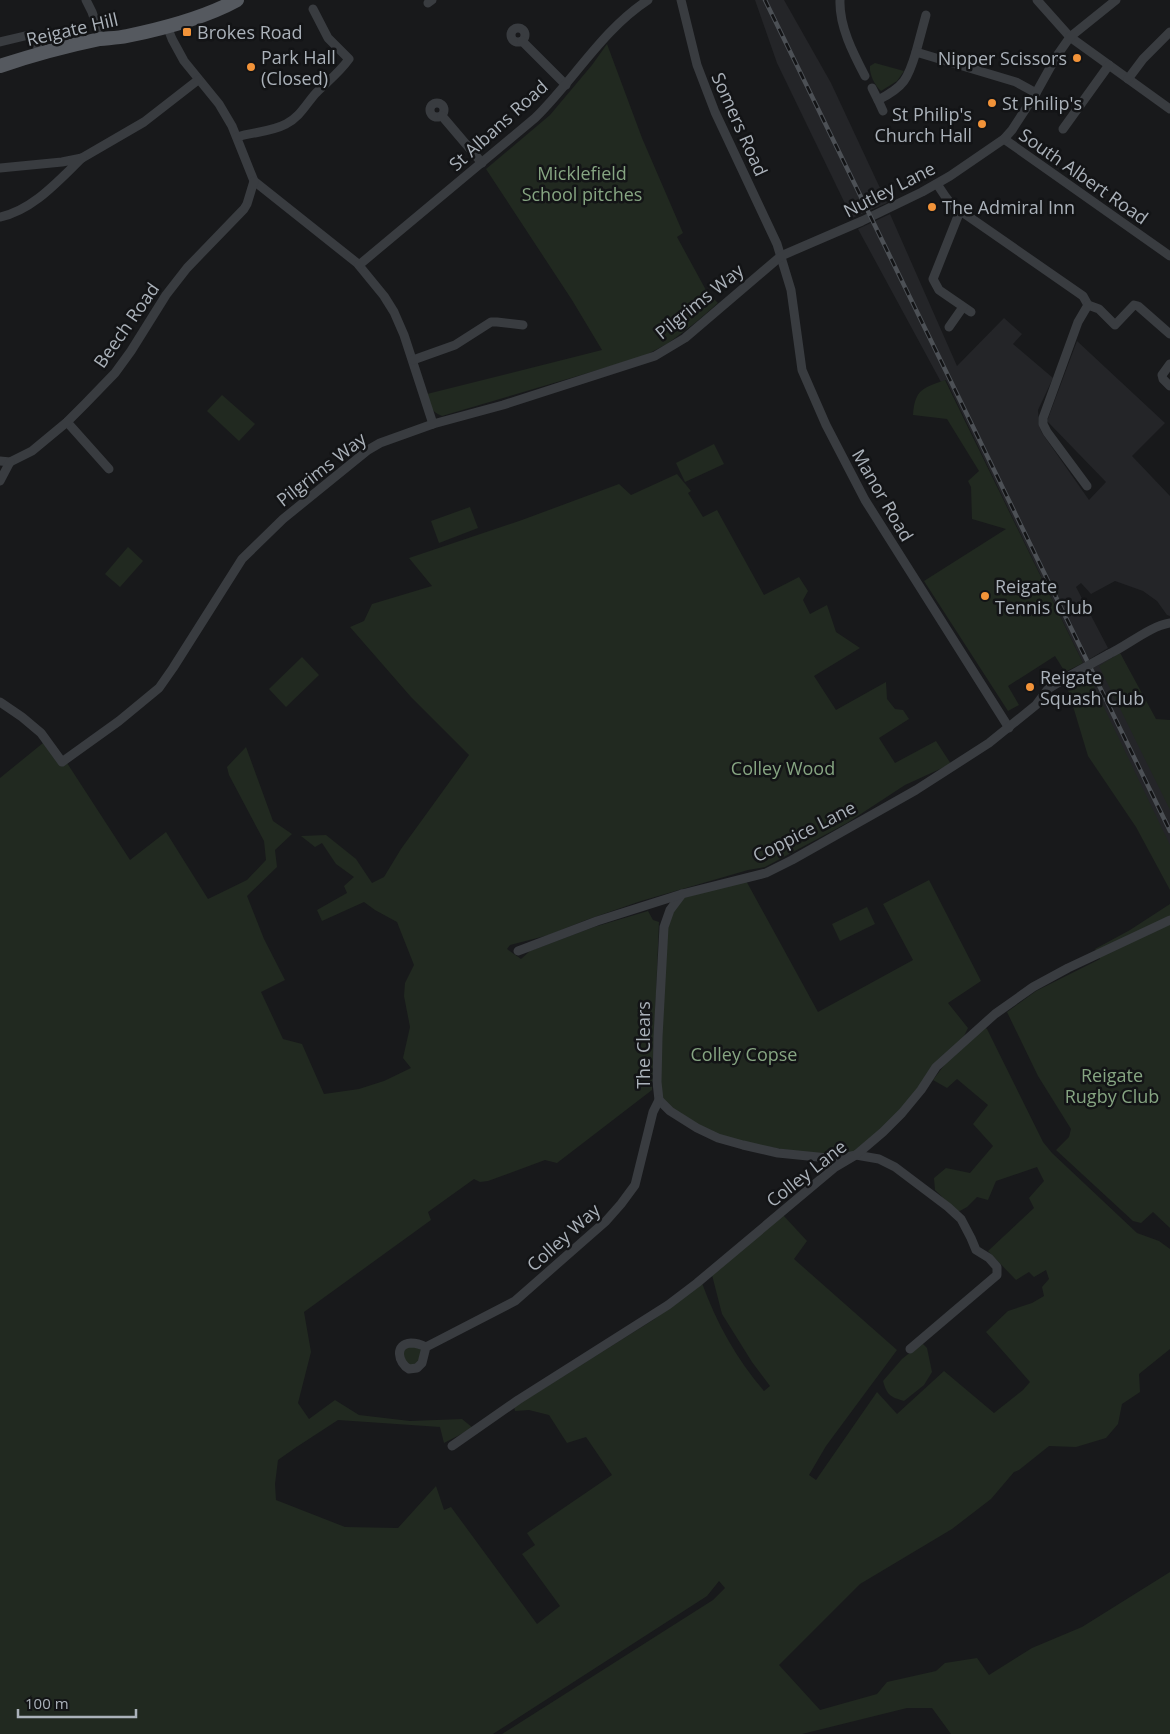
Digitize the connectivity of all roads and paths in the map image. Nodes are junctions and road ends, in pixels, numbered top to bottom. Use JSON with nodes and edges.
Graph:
{"nodes":[{"id":1,"x":86,"y":0,"type":"edge"},
{"id":2,"x":237,"y":0,"type":"edge"},
{"id":3,"x":648,"y":0,"type":"edge"},
{"id":4,"x":681,"y":0,"type":"edge"},
{"id":5,"x":840,"y":0,"type":"edge"},
{"id":6,"x":1037,"y":0,"type":"edge"},
{"id":7,"x":1116,"y":0,"type":"edge"},
{"id":8,"x":313,"y":9,"type":"dead end"},
{"id":9,"x":926,"y":15,"type":"dead end"},
{"id":10,"x":167,"y":26,"type":"junction"},
{"id":11,"x":1170,"y":32,"type":"edge"},
{"id":12,"x":1072,"y":35,"type":"junction"},
{"id":13,"x":101,"y":39,"type":"junction"},
{"id":14,"x":522,"y":41,"type":"dead end"},
{"id":15,"x":0,"y":42,"type":"edge"},
{"id":16,"x":916,"y":52,"type":"junction"},
{"id":17,"x":40,"y":53,"type":"junction"},
{"id":18,"x":1109,"y":65,"type":"junction"},
{"id":19,"x":0,"y":66,"type":"edge"},
{"id":20,"x":866,"y":76,"type":"dead end"},
{"id":21,"x":1128,"y":79,"type":"junction"},
{"id":22,"x":198,"y":80,"type":"junction"},
{"id":23,"x":566,"y":85,"type":"junction"},
{"id":24,"x":872,"y":88,"type":"dead end"},
{"id":25,"x":1036,"y":93,"type":"junction"},
{"id":26,"x":878,"y":100,"type":"junction"},
{"id":27,"x":1170,"y":109,"type":"edge"},
{"id":28,"x":883,"y":111,"type":"dead end"},
{"id":29,"x":442,"y":116,"type":"dead end"},
{"id":30,"x":1063,"y":129,"type":"dead end"},
{"id":31,"x":237,"y":137,"type":"junction"},
{"id":32,"x":1004,"y":139,"type":"junction"},
{"id":33,"x":82,"y":158,"type":"junction"},
{"id":34,"x":482,"y":163,"type":"junction"},
{"id":35,"x":0,"y":168,"type":"edge"},
{"id":36,"x":254,"y":181,"type":"junction"},
{"id":37,"x":938,"y":184,"type":"junction"},
{"id":38,"x":960,"y":211,"type":"junction"},
{"id":39,"x":0,"y":217,"type":"edge"},
{"id":40,"x":781,"y":256,"type":"junction"},
{"id":41,"x":1170,"y":256,"type":"edge"},
{"id":42,"x":359,"y":265,"type":"junction"},
{"id":43,"x":1088,"y":305,"type":"junction"},
{"id":44,"x":963,"y":306,"type":"junction"},
{"id":45,"x":971,"y":312,"type":"dead end"},
{"id":46,"x":523,"y":325,"type":"dead end"},
{"id":47,"x":949,"y":327,"type":"dead end"},
{"id":48,"x":1170,"y":334,"type":"edge"},
{"id":49,"x":413,"y":360,"type":"junction"},
{"id":50,"x":1170,"y":364,"type":"edge"},
{"id":51,"x":1170,"y":386,"type":"edge"},
{"id":52,"x":67,"y":422,"type":"junction"},
{"id":53,"x":433,"y":424,"type":"junction"},
{"id":54,"x":0,"y":461,"type":"edge"},
{"id":55,"x":10,"y":462,"type":"junction"},
{"id":56,"x":109,"y":469,"type":"dead end"},
{"id":57,"x":0,"y":481,"type":"edge"},
{"id":58,"x":1087,"y":486,"type":"dead end"},
{"id":59,"x":1170,"y":624,"type":"edge"},
{"id":60,"x":0,"y":702,"type":"edge"},
{"id":61,"x":1009,"y":728,"type":"junction"},
{"id":62,"x":682,"y":894,"type":"junction"},
{"id":63,"x":1170,"y":920,"type":"edge"},
{"id":64,"x":518,"y":951,"type":"dead end"},
{"id":65,"x":659,"y":1100,"type":"junction"},
{"id":66,"x":856,"y":1155,"type":"junction"},
{"id":67,"x":426,"y":1347,"type":"dead end"},
{"id":68,"x":910,"y":1349,"type":"dead end"},
{"id":69,"x":452,"y":1446,"type":"dead end"}],
"edges":[{"from":1,"to":13,"type":"street"},
{"from":2,"to":10,"type":"main road","name":"Reigate Hill"},
{"from":3,"to":23,"type":"street","name":"St Albans Road"},
{"from":4,"to":40,"type":"street","name":"Somers Road"},
{"from":5,"to":20,"type":"street"},
{"from":6,"to":12,"type":"street"},
{"from":7,"to":12,"type":"street","name":"Nutley Lane"},
{"from":8,"to":31,"type":"street"},
{"from":9,"to":16,"type":"street"},
{"from":10,"to":13,"type":"main road","name":"Reigate Hill"},
{"from":10,"to":22,"type":"street"},
{"from":11,"to":21,"type":"street"},
{"from":12,"to":18,"type":"street"},
{"from":12,"to":25,"type":"street","name":"Nutley Lane"},
{"from":13,"to":17,"type":"main road","name":"Reigate Hill"},
{"from":14,"to":23,"type":"street"},
{"from":15,"to":17,"type":"street"},
{"from":16,"to":25,"type":"street"},
{"from":16,"to":26,"type":"street"},
{"from":17,"to":19,"type":"main road","name":"Reigate Hill"},
{"from":18,"to":21,"type":"street"},
{"from":18,"to":30,"type":"street"},
{"from":21,"to":27,"type":"street"},
{"from":22,"to":31,"type":"street"},
{"from":22,"to":33,"type":"street"},
{"from":23,"to":34,"type":"street","name":"St Albans Road"},
{"from":24,"to":26,"type":"street"},
{"from":25,"to":32,"type":"street","name":"Nutley Lane"},
{"from":26,"to":28,"type":"street"},
{"from":29,"to":34,"type":"street"},
{"from":31,"to":36,"type":"street"},
{"from":32,"to":37,"type":"street","name":"Nutley Lane"},
{"from":32,"to":41,"type":"street","name":"South Albert Road"},
{"from":33,"to":35,"type":"street"},
{"from":33,"to":39,"type":"street"},
{"from":34,"to":42,"type":"street","name":"St Albans Road"},
{"from":36,"to":42,"type":"street"},
{"from":36,"to":52,"type":"street","name":"Beech Road"},
{"from":37,"to":38,"type":"street"},
{"from":37,"to":40,"type":"street","name":"Nutley Lane"},
{"from":38,"to":43,"type":"street"},
{"from":38,"to":44,"type":"street"},
{"from":40,"to":53,"type":"street","name":"Pilgrims Way"},
{"from":40,"to":61,"type":"street","name":"Manor Road"},
{"from":42,"to":49,"type":"street"},
{"from":43,"to":48,"type":"street"},
{"from":43,"to":58,"type":"street"},
{"from":44,"to":45,"type":"street"},
{"from":44,"to":47,"type":"street"},
{"from":46,"to":49,"type":"street"},
{"from":49,"to":53,"type":"street"},
{"from":50,"to":51,"type":"street"},
{"from":52,"to":55,"type":"street","name":"Beech Road"},
{"from":52,"to":56,"type":"street"},
{"from":53,"to":60,"type":"street","name":"Pilgrims Way"},
{"from":54,"to":55,"type":"street"},
{"from":55,"to":57,"type":"street"},
{"from":59,"to":61,"type":"street","name":"Coppice Lane","bridge":true},
{"from":61,"to":62,"type":"street","name":"Coppice Lane"},
{"from":62,"to":64,"type":"street","name":"Coppice Lane"},
{"from":62,"to":65,"type":"street","name":"The Clears"},
{"from":63,"to":66,"type":"street","name":"Colley Lane"},
{"from":65,"to":66,"type":"street","name":"The Clears"},
{"from":65,"to":67,"type":"street","name":"Colley Way"},
{"from":66,"to":68,"type":"street","name":"The Clears"},
{"from":66,"to":69,"type":"street","name":"Colley Lane"}]}
